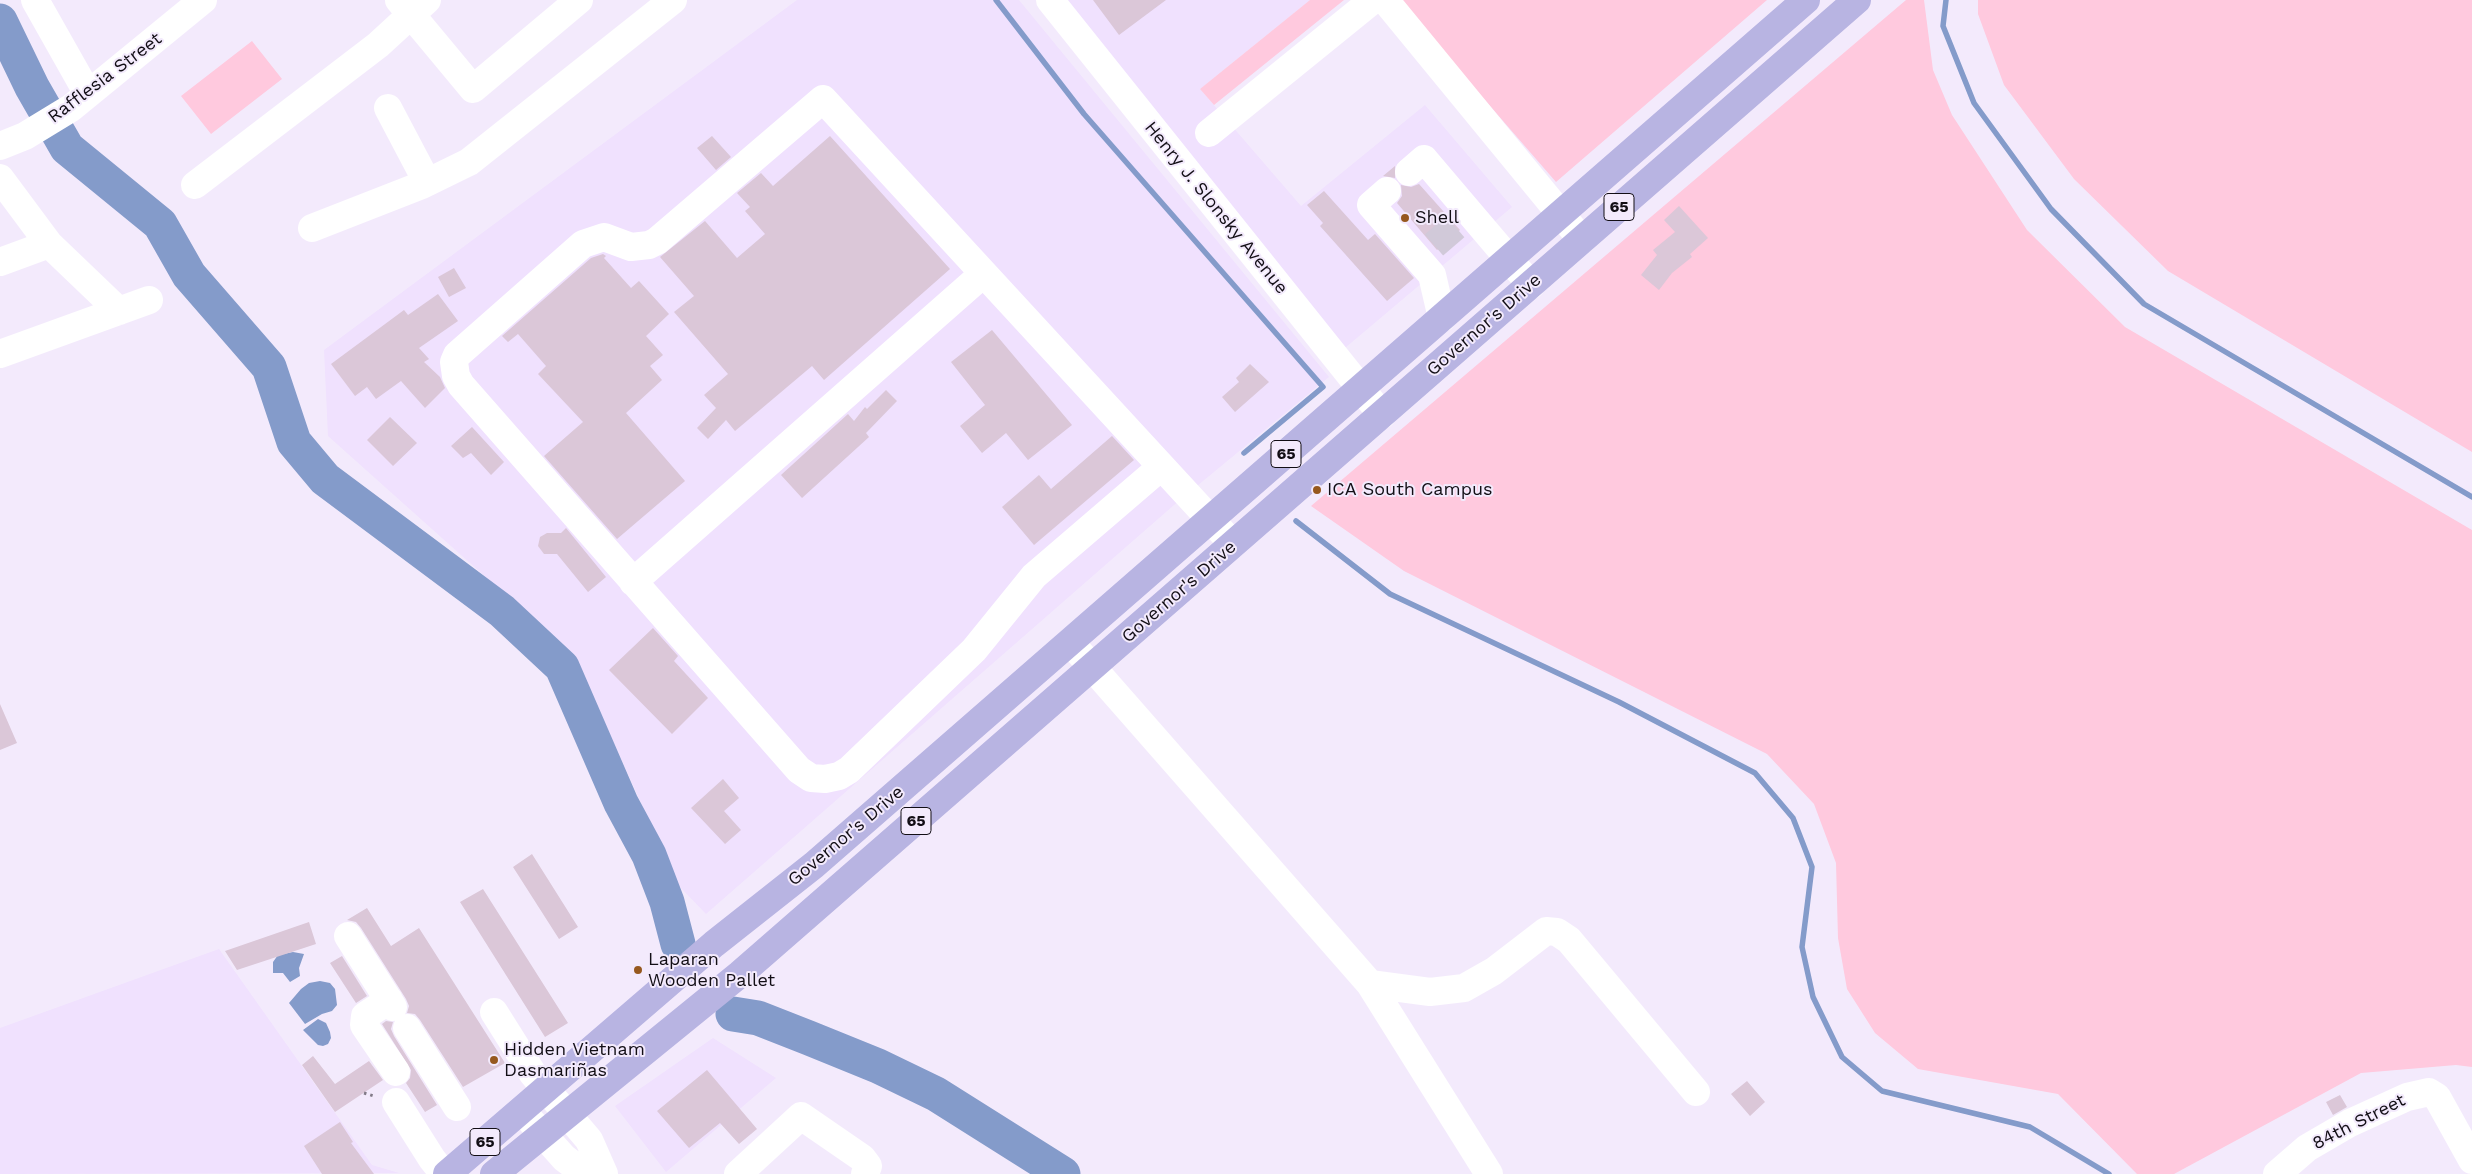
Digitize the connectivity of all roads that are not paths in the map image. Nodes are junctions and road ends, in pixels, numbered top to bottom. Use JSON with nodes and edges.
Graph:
{"nodes":[{"id":1,"x":35,"y":0,"type":"edge"},
{"id":2,"x":203,"y":0,"type":"edge"},
{"id":3,"x":579,"y":0,"type":"edge"},
{"id":4,"x":673,"y":0,"type":"edge"},
{"id":5,"x":1050,"y":0,"type":"edge"},
{"id":6,"x":1373,"y":0,"type":"edge"},
{"id":7,"x":1385,"y":0,"type":"edge"},
{"id":8,"x":1806,"y":0,"type":"edge"},
{"id":9,"x":1857,"y":0,"type":"edge"},
{"id":10,"x":412,"y":5,"type":"edge"},
{"id":11,"x":79,"y":101,"type":"junction"},
{"id":12,"x":388,"y":108,"type":"dead end"},
{"id":13,"x":1209,"y":133,"type":"dead end"},
{"id":14,"x":12,"y":141,"type":"edge"},
{"id":15,"x":1409,"y":172,"type":"dead end"},
{"id":16,"x":0,"y":178,"type":"edge"},
{"id":17,"x":427,"y":182,"type":"junction"},
{"id":18,"x":195,"y":185,"type":"dead end"},
{"id":19,"x":1387,"y":191,"type":"dead end"},
{"id":20,"x":1560,"y":213,"type":"junction"},
{"id":21,"x":312,"y":228,"type":"dead end"},
{"id":22,"x":1582,"y":240,"type":"junction"},
{"id":23,"x":49,"y":244,"type":"junction"},
{"id":24,"x":1510,"y":258,"type":"junction"},
{"id":25,"x":0,"y":262,"type":"edge"},
{"id":26,"x":983,"y":274,"type":"junction"},
{"id":27,"x":1531,"y":284,"type":"junction"},
{"id":28,"x":149,"y":300,"type":"dead end"},
{"id":29,"x":119,"y":311,"type":"junction"},
{"id":30,"x":1442,"y":318,"type":"junction"},
{"id":31,"x":0,"y":354,"type":"edge"},
{"id":32,"x":1361,"y":389,"type":"junction"},
{"id":33,"x":1382,"y":415,"type":"junction"},
{"id":34,"x":1161,"y":467,"type":"junction"},
{"id":35,"x":1211,"y":520,"type":"junction"},
{"id":36,"x":1233,"y":544,"type":"junction"},
{"id":37,"x":633,"y":582,"type":"junction"},
{"id":38,"x":1070,"y":642,"type":"junction"},
{"id":39,"x":1093,"y":668,"type":"junction"},
{"id":40,"x":348,"y":936,"type":"dead end"},
{"id":41,"x":1370,"y":984,"type":"junction"},
{"id":42,"x":396,"y":1012,"type":"junction"},
{"id":43,"x":494,"y":1012,"type":"dead end"},
{"id":44,"x":396,"y":1072,"type":"dead end"},
{"id":45,"x":547,"y":1090,"type":"junction"},
{"id":46,"x":1696,"y":1092,"type":"dead end"},
{"id":47,"x":396,"y":1102,"type":"dead end"},
{"id":48,"x":457,"y":1107,"type":"dead end"},
{"id":49,"x":522,"y":1111,"type":"junction"},
{"id":50,"x":567,"y":1113,"type":"junction"},
{"id":51,"x":542,"y":1133,"type":"junction"},
{"id":52,"x":2472,"y":1160,"type":"edge"},
{"id":53,"x":446,"y":1174,"type":"edge"},
{"id":54,"x":494,"y":1174,"type":"edge"},
{"id":55,"x":585,"y":1174,"type":"edge"},
{"id":56,"x":604,"y":1174,"type":"edge"},
{"id":57,"x":738,"y":1174,"type":"edge"},
{"id":58,"x":865,"y":1174,"type":"edge"},
{"id":59,"x":1488,"y":1174,"type":"edge"},
{"id":60,"x":2276,"y":1174,"type":"edge"}],
"edges":[{"from":1,"to":11,"type":"street"},
{"from":2,"to":11,"type":"street","name":"Rafflesia Street"},
{"from":3,"to":10,"type":"street"},
{"from":4,"to":17,"type":"street"},
{"from":5,"to":32,"type":"street","name":"Henry J. Slonsky Avenue"},
{"from":6,"to":13,"type":"street"},
{"from":7,"to":20,"type":"street"},
{"from":8,"to":20,"type":"main road","name":"Governor's Drive","number":"65"},
{"from":9,"to":22,"type":"main road","name":"Governor's Drive","number":"65"},
{"from":10,"to":18,"type":"street"},
{"from":11,"to":14,"type":"street","name":"Rafflesia Street"},
{"from":12,"to":17,"type":"street"},
{"from":15,"to":24,"type":"street"},
{"from":16,"to":23,"type":"street"},
{"from":17,"to":21,"type":"street"},
{"from":19,"to":30,"type":"street"},
{"from":20,"to":22,"type":"street"},
{"from":20,"to":24,"type":"main road","name":"Governor's Drive","number":"65"},
{"from":22,"to":27,"type":"main road","name":"Governor's Drive","number":"65"},
{"from":23,"to":25,"type":"street"},
{"from":23,"to":29,"type":"street"},
{"from":24,"to":27,"type":"street"},
{"from":24,"to":30,"type":"main road","name":"Governor's Drive","number":"65"},
{"from":26,"to":34,"type":"street"},
{"from":26,"to":37,"type":"street"},
{"from":26,"to":37,"type":"street"},
{"from":27,"to":33,"type":"main road","name":"Governor's Drive","number":"65"},
{"from":28,"to":29,"type":"street"},
{"from":29,"to":31,"type":"street"},
{"from":30,"to":32,"type":"main road","name":"Governor's Drive","number":"65"},
{"from":32,"to":33,"type":"street","name":"Henry J. Slonsky Avenue"},
{"from":32,"to":35,"type":"main road","name":"Governor's Drive","number":"65"},
{"from":33,"to":36,"type":"main road","name":"Governor's Drive","number":"65"},
{"from":34,"to":35,"type":"street"},
{"from":34,"to":37,"type":"street"},
{"from":35,"to":36,"type":"street"},
{"from":35,"to":38,"type":"main road","name":"Governor's Drive","number":"65"},
{"from":36,"to":39,"type":"main road","name":"Governor's Drive","number":"65"},
{"from":38,"to":39,"type":"street"},
{"from":38,"to":45,"type":"main road","name":"Governor's Drive","number":"65"},
{"from":39,"to":41,"type":"street"},
{"from":39,"to":50,"type":"main road","name":"Governor's Drive","number":"65"},
{"from":40,"to":42,"type":"street"},
{"from":41,"to":46,"type":"street"},
{"from":41,"to":59,"type":"street"},
{"from":42,"to":44,"type":"street"},
{"from":42,"to":48,"type":"street"},
{"from":43,"to":45,"type":"street"},
{"from":45,"to":49,"type":"main road","name":"Governor's Drive","number":"65"},
{"from":45,"to":50,"type":"street"},
{"from":47,"to":53,"type":"street"},
{"from":49,"to":51,"type":"street"},
{"from":49,"to":53,"type":"main road","name":"Governor's Drive","number":"65"},
{"from":50,"to":51,"type":"main road","name":"Governor's Drive","number":"65"},
{"from":50,"to":56,"type":"street"},
{"from":51,"to":54,"type":"main road","name":"Governor's Drive","number":"65"},
{"from":51,"to":55,"type":"street"},
{"from":52,"to":60,"type":"street","name":"84th Street"},
{"from":57,"to":58,"type":"street"}]}
